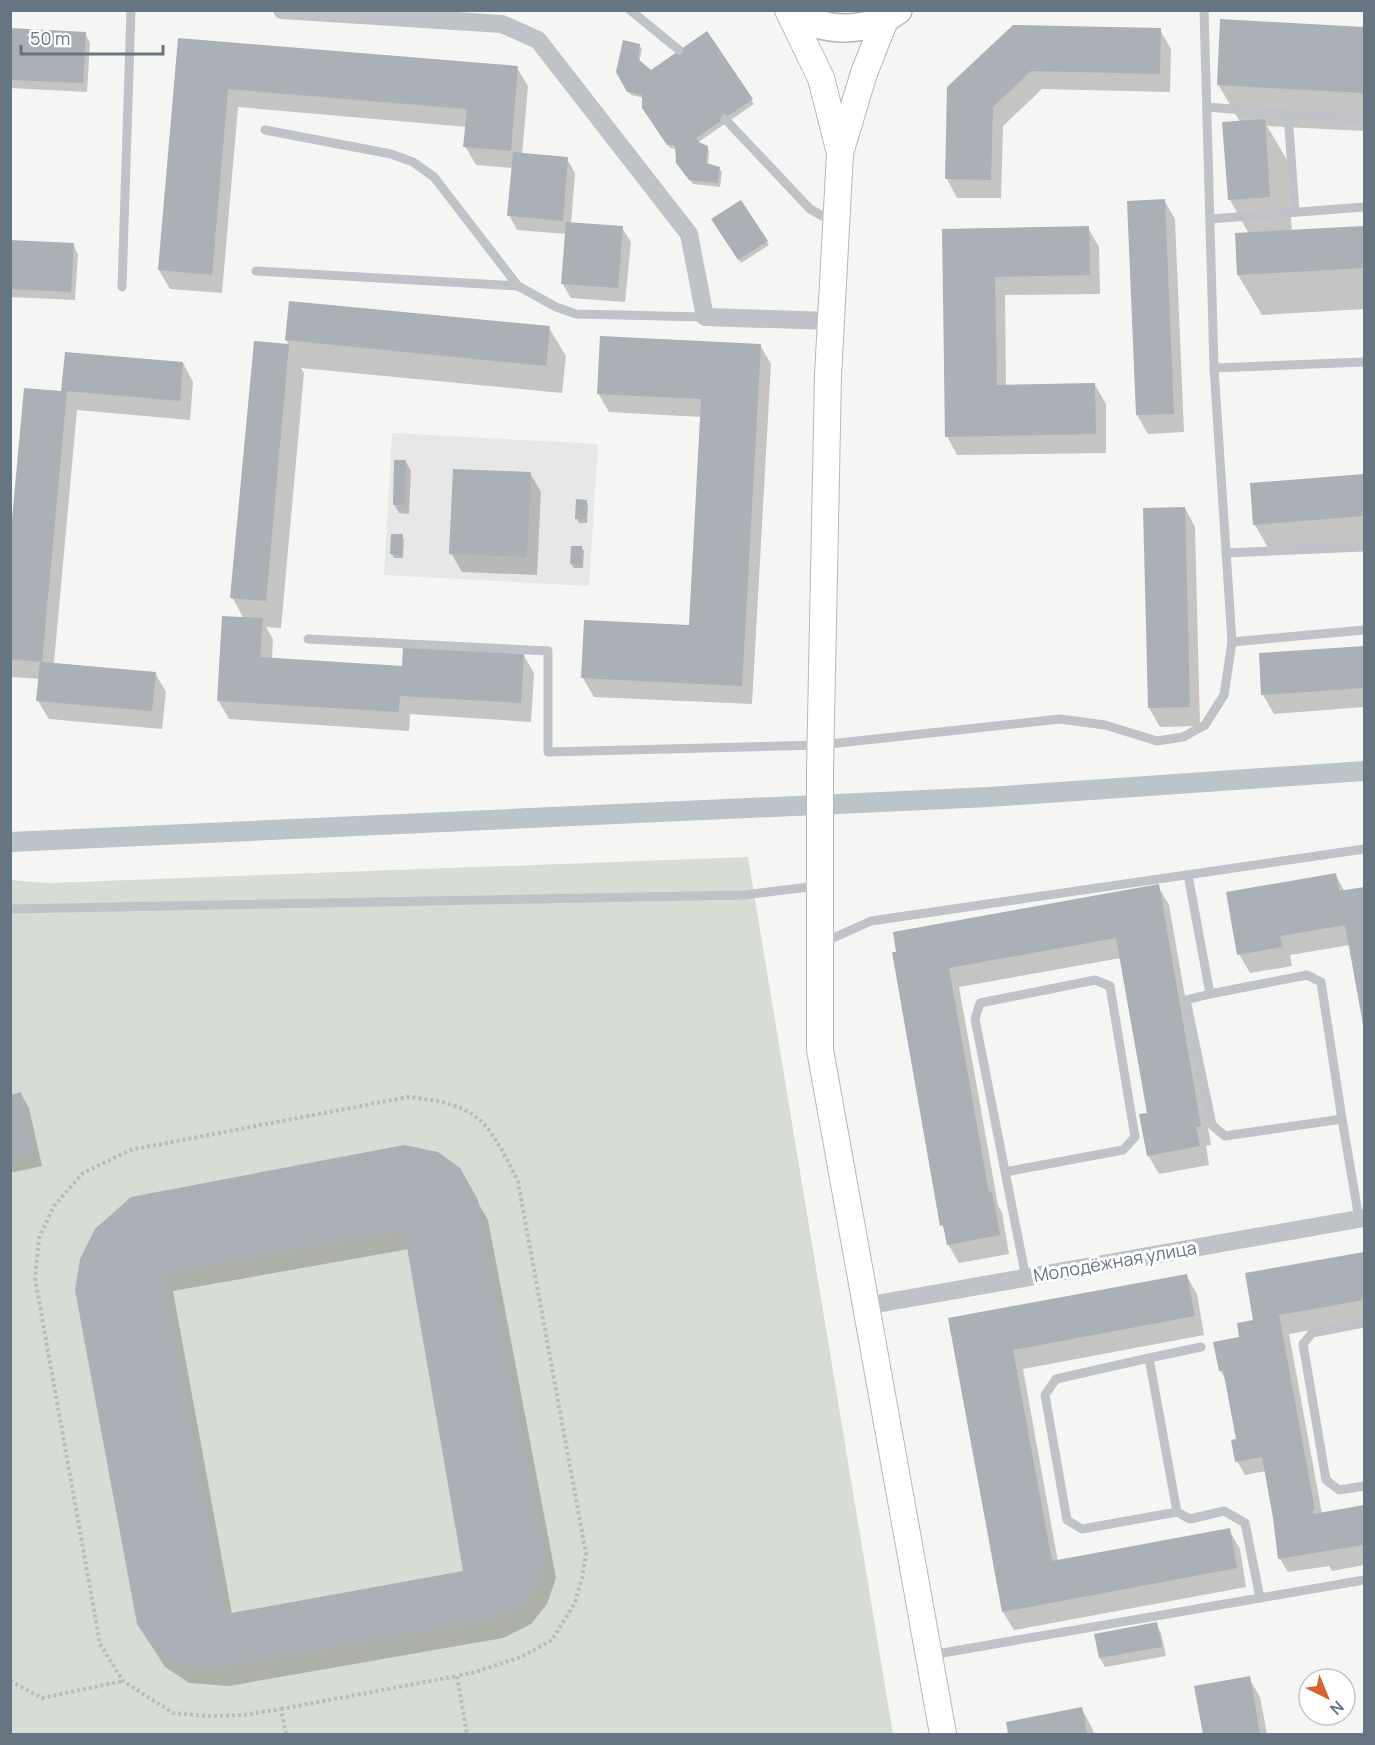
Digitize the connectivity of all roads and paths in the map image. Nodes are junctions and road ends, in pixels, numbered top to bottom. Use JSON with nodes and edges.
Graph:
{"nodes":[{"id":1,"x":131,"y":10,"type":"edge"},
{"id":2,"x":282,"y":10,"type":"edge"},
{"id":3,"x":630,"y":10,"type":"edge"},
{"id":4,"x":788,"y":10,"type":"edge"},
{"id":5,"x":793,"y":10,"type":"edge"},
{"id":6,"x":1204,"y":10,"type":"edge"},
{"id":7,"x":892,"y":15,"type":"edge"},
{"id":8,"x":679,"y":50,"type":"dead end"},
{"id":9,"x":1207,"y":107,"type":"junction"},
{"id":10,"x":1288,"y":114,"type":"junction"},
{"id":11,"x":724,"y":119,"type":"dead end"},
{"id":12,"x":1365,"y":120,"type":"edge"},
{"id":13,"x":266,"y":130,"type":"dead end"},
{"id":14,"x":840,"y":153,"type":"junction"},
{"id":15,"x":1365,"y":207,"type":"edge"},
{"id":16,"x":1295,"y":212,"type":"junction"},
{"id":17,"x":1210,"y":219,"type":"junction"},
{"id":18,"x":836,"y":224,"type":"junction"},
{"id":19,"x":256,"y":271,"type":"dead end"},
{"id":20,"x":519,"y":286,"type":"junction"},
{"id":21,"x":122,"y":287,"type":"dead end"},
{"id":22,"x":705,"y":317,"type":"junction"},
{"id":23,"x":831,"y":321,"type":"junction"},
{"id":24,"x":1365,"y":362,"type":"edge"},
{"id":25,"x":1214,"y":368,"type":"junction"},
{"id":26,"x":1365,"y":547,"type":"edge"},
{"id":27,"x":1226,"y":553,"type":"junction"},
{"id":28,"x":1365,"y":630,"type":"edge"},
{"id":29,"x":308,"y":639,"type":"dead end"},
{"id":30,"x":1232,"y":642,"type":"junction"},
{"id":31,"x":820,"y":758,"type":"junction"},
{"id":32,"x":1365,"y":849,"type":"edge"},
{"id":33,"x":1188,"y":875,"type":"junction"},
{"id":34,"x":820,"y":886,"type":"junction"},
{"id":35,"x":10,"y":909,"type":"edge"},
{"id":36,"x":820,"y":944,"type":"junction"},
{"id":37,"x":1210,"y":994,"type":"junction"},
{"id":38,"x":1342,"y":1119,"type":"junction"},
{"id":39,"x":1005,"y":1172,"type":"junction"},
{"id":40,"x":1362,"y":1218,"type":"edge"},
{"id":41,"x":1026,"y":1278,"type":"junction"},
{"id":42,"x":865,"y":1306,"type":"junction"},
{"id":43,"x":1365,"y":1323,"type":"edge"},
{"id":44,"x":1201,"y":1347,"type":"dead end"},
{"id":45,"x":1149,"y":1358,"type":"junction"},
{"id":46,"x":1365,"y":1486,"type":"edge"},
{"id":47,"x":1177,"y":1512,"type":"junction"},
{"id":48,"x":1365,"y":1580,"type":"edge"},
{"id":49,"x":1260,"y":1598,"type":"junction"},
{"id":50,"x":929,"y":1655,"type":"junction"},
{"id":51,"x":457,"y":1676,"type":"junction"},
{"id":52,"x":10,"y":1681,"type":"edge"},
{"id":53,"x":123,"y":1681,"type":"junction"},
{"id":54,"x":281,"y":1709,"type":"junction"},
{"id":55,"x":286,"y":1734,"type":"edge"},
{"id":56,"x":467,"y":1734,"type":"edge"},
{"id":57,"x":943,"y":1734,"type":"edge"}],
"edges":[{"from":1,"to":21,"type":"lane"},
{"from":2,"to":22,"type":"street"},
{"from":3,"to":8,"type":"lane"},
{"from":4,"to":14,"type":"street"},
{"from":5,"to":7,"type":"main road"},
{"from":6,"to":9,"type":"lane"},
{"from":7,"to":14,"type":"street"},
{"from":9,"to":10,"type":"lane"},
{"from":9,"to":17,"type":"lane"},
{"from":10,"to":12,"type":"lane"},
{"from":10,"to":16,"type":"lane"},
{"from":11,"to":18,"type":"lane"},
{"from":13,"to":20,"type":"lane"},
{"from":14,"to":18,"type":"street"},
{"from":15,"to":16,"type":"lane"},
{"from":16,"to":17,"type":"lane"},
{"from":17,"to":25,"type":"lane"},
{"from":18,"to":23,"type":"street"},
{"from":19,"to":20,"type":"lane"},
{"from":20,"to":22,"type":"lane"},
{"from":22,"to":23,"type":"street"},
{"from":23,"to":31,"type":"street"},
{"from":24,"to":25,"type":"lane"},
{"from":25,"to":27,"type":"lane"},
{"from":26,"to":27,"type":"lane"},
{"from":27,"to":30,"type":"lane"},
{"from":28,"to":30,"type":"lane"},
{"from":29,"to":31,"type":"lane"},
{"from":30,"to":31,"type":"lane"},
{"from":31,"to":34,"type":"street"},
{"from":32,"to":33,"type":"lane"},
{"from":33,"to":36,"type":"lane"},
{"from":33,"to":37,"type":"lane"},
{"from":34,"to":35,"type":"lane"},
{"from":34,"to":36,"type":"street"},
{"from":36,"to":42,"type":"street"},
{"from":37,"to":38,"type":"lane"},
{"from":37,"to":38,"type":"lane"},
{"from":38,"to":40,"type":"lane"},
{"from":39,"to":39,"type":"lane"},
{"from":39,"to":41,"type":"lane"},
{"from":40,"to":41,"type":"street","name":"Молодёжная улица"},
{"from":41,"to":42,"type":"street","name":"Молодёжная улица"},
{"from":42,"to":50,"type":"street"},
{"from":43,"to":46,"type":"lane"},
{"from":44,"to":45,"type":"lane"},
{"from":45,"to":47,"type":"lane"},
{"from":45,"to":47,"type":"lane"},
{"from":47,"to":49,"type":"lane"},
{"from":48,"to":49,"type":"lane"},
{"from":49,"to":50,"type":"lane"},
{"from":50,"to":57,"type":"street"},
{"from":51,"to":53,"type":"path"},
{"from":51,"to":54,"type":"path"},
{"from":51,"to":56,"type":"path"},
{"from":52,"to":53,"type":"path"},
{"from":53,"to":54,"type":"path"},
{"from":54,"to":55,"type":"path"}]}
